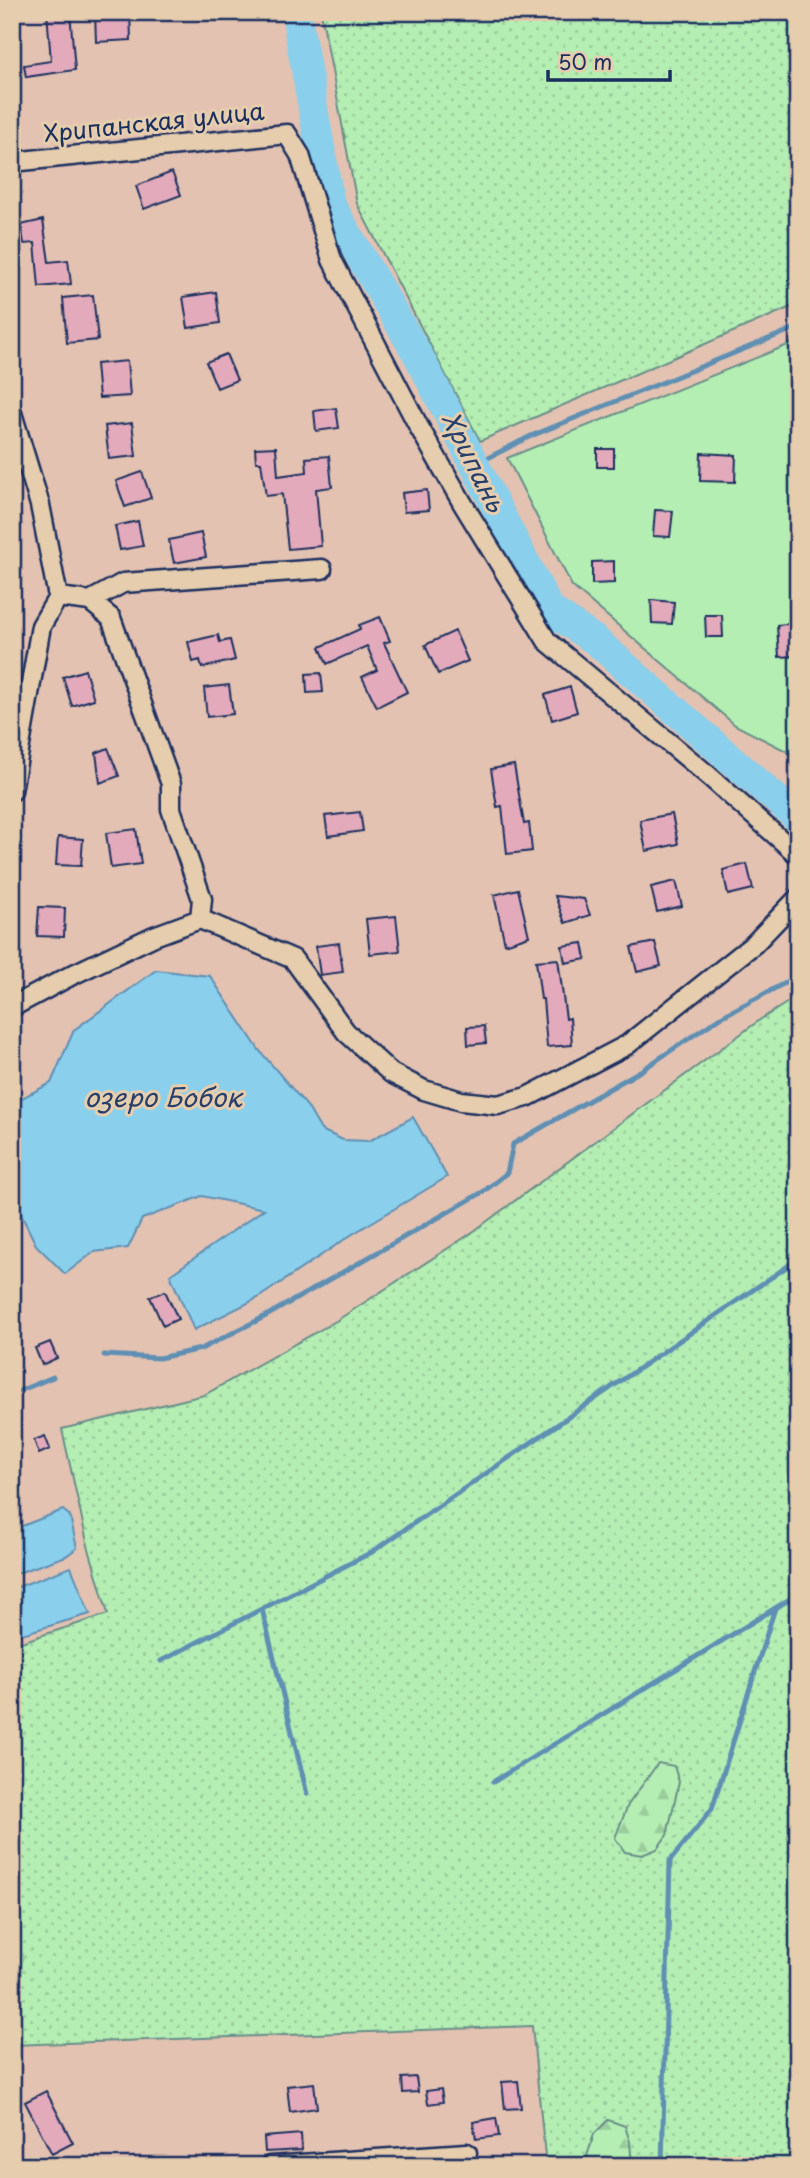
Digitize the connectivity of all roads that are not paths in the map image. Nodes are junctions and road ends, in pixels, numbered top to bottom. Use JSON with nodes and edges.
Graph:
{"nodes":[{"id":1,"x":12,"y":162,"type":"edge"},
{"id":2,"x":12,"y":413,"type":"edge"},
{"id":3,"x":322,"y":569,"type":"dead end"},
{"id":4,"x":58,"y":597,"type":"junction"},
{"id":5,"x":90,"y":600,"type":"junction"},
{"id":6,"x":12,"y":791,"type":"edge"},
{"id":7,"x":798,"y":855,"type":"edge"},
{"id":8,"x":798,"y":898,"type":"edge"},
{"id":9,"x":200,"y":919,"type":"junction"},
{"id":10,"x":12,"y":1007,"type":"edge"},
{"id":11,"x":467,"y":2153,"type":"dead end"},
{"id":12,"x":271,"y":2166,"type":"edge"}],
"edges":[{"from":1,"to":7,"type":"street","name":"Хрипанская улица"},
{"from":2,"to":4,"type":"street"},
{"from":3,"to":5,"type":"street"},
{"from":4,"to":5,"type":"street"},
{"from":4,"to":6,"type":"street"},
{"from":5,"to":9,"type":"street"},
{"from":8,"to":9,"type":"street"},
{"from":9,"to":10,"type":"street"},
{"from":11,"to":12,"type":"street"}]}
